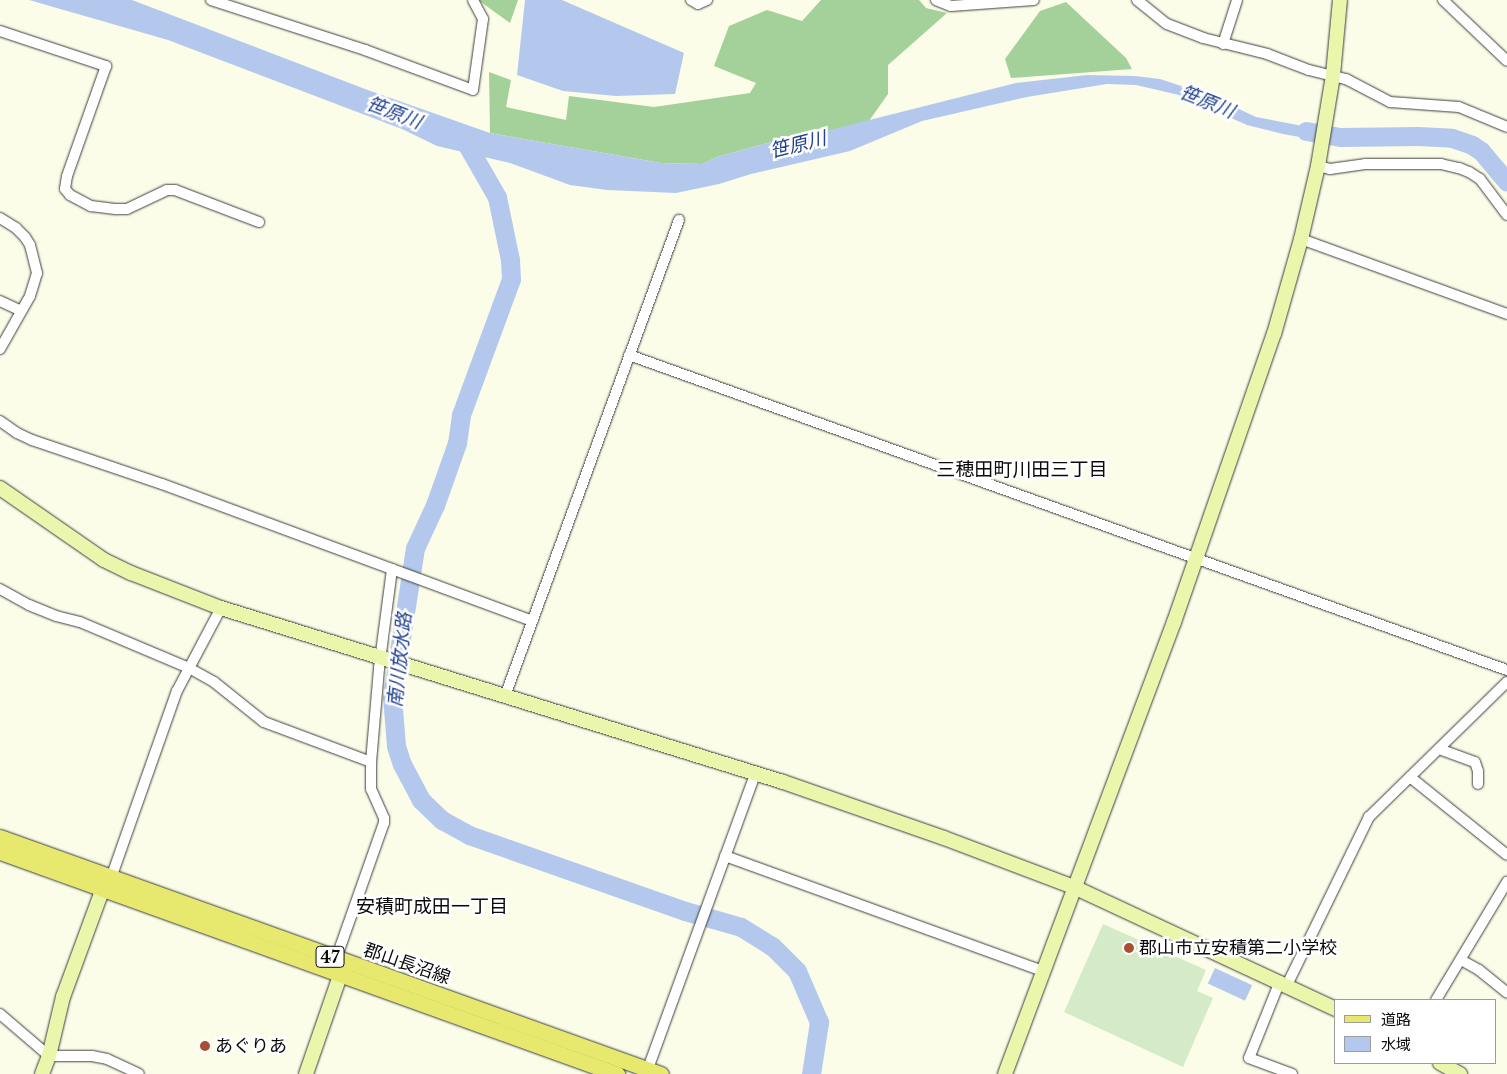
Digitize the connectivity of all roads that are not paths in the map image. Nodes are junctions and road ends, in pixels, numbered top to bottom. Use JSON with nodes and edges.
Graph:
{"nodes":[{"id":1,"x":211,"y":0,"type":"edge"},
{"id":2,"x":473,"y":0,"type":"edge"},
{"id":3,"x":691,"y":0,"type":"edge"},
{"id":4,"x":707,"y":0,"type":"edge"},
{"id":5,"x":936,"y":0,"type":"edge"},
{"id":6,"x":1034,"y":0,"type":"edge"},
{"id":7,"x":1137,"y":0,"type":"edge"},
{"id":8,"x":1237,"y":0,"type":"edge"},
{"id":9,"x":1340,"y":0,"type":"edge"},
{"id":10,"x":1443,"y":0,"type":"edge"},
{"id":11,"x":0,"y":31,"type":"edge"},
{"id":12,"x":1223,"y":44,"type":"junction"},
{"id":13,"x":1507,"y":61,"type":"edge"},
{"id":14,"x":1334,"y":75,"type":"junction"},
{"id":15,"x":1507,"y":127,"type":"edge"},
{"id":16,"x":1318,"y":166,"type":"junction"},
{"id":17,"x":1507,"y":215,"type":"edge"},
{"id":18,"x":0,"y":218,"type":"edge"},
{"id":19,"x":679,"y":220,"type":"dead end"},
{"id":20,"x":259,"y":222,"type":"dead end"},
{"id":21,"x":1301,"y":239,"type":"junction"},
{"id":22,"x":0,"y":301,"type":"edge"},
{"id":23,"x":21,"y":311,"type":"junction"},
{"id":24,"x":1507,"y":314,"type":"edge"},
{"id":25,"x":0,"y":349,"type":"edge"},
{"id":26,"x":629,"y":355,"type":"junction"},
{"id":27,"x":0,"y":421,"type":"edge"},
{"id":28,"x":0,"y":488,"type":"edge"},
{"id":29,"x":1196,"y":558,"type":"junction"},
{"id":30,"x":392,"y":569,"type":"junction"},
{"id":31,"x":0,"y":589,"type":"edge"},
{"id":32,"x":221,"y":608,"type":"junction"},
{"id":33,"x":533,"y":621,"type":"junction"},
{"id":34,"x":383,"y":659,"type":"junction"},
{"id":35,"x":189,"y":668,"type":"junction"},
{"id":36,"x":1507,"y":670,"type":"edge"},
{"id":37,"x":1507,"y":682,"type":"edge"},
{"id":38,"x":505,"y":696,"type":"junction"},
{"id":39,"x":1439,"y":749,"type":"junction"},
{"id":40,"x":371,"y":762,"type":"junction"},
{"id":41,"x":755,"y":774,"type":"junction"},
{"id":42,"x":1410,"y":778,"type":"junction"},
{"id":43,"x":1478,"y":784,"type":"dead end"},
{"id":44,"x":0,"y":837,"type":"edge"},
{"id":45,"x":0,"y":852,"type":"edge"},
{"id":46,"x":1507,"y":855,"type":"edge"},
{"id":47,"x":725,"y":856,"type":"junction"},
{"id":48,"x":107,"y":881,"type":"junction"},
{"id":49,"x":1507,"y":882,"type":"edge"},
{"id":50,"x":1074,"y":887,"type":"junction"},
{"id":51,"x":1461,"y":960,"type":"junction"},
{"id":52,"x":340,"y":966,"type":"junction"},
{"id":53,"x":1043,"y":971,"type":"junction"},
{"id":54,"x":1283,"y":983,"type":"junction"},
{"id":55,"x":1507,"y":993,"type":"edge"},
{"id":56,"x":1437,"y":999,"type":"edge"},
{"id":57,"x":1334,"y":1008,"type":"edge"},
{"id":58,"x":0,"y":1014,"type":"edge"},
{"id":59,"x":49,"y":1056,"type":"junction"},
{"id":60,"x":1442,"y":1064,"type":"edge"},
{"id":61,"x":652,"y":1072,"type":"edge"},
{"id":62,"x":42,"y":1074,"type":"edge"},
{"id":63,"x":140,"y":1074,"type":"edge"},
{"id":64,"x":306,"y":1074,"type":"edge"},
{"id":65,"x":617,"y":1074,"type":"edge"},
{"id":66,"x":1005,"y":1074,"type":"edge"},
{"id":67,"x":1292,"y":1074,"type":"edge"},
{"id":68,"x":1460,"y":1074,"type":"edge"}],
"edges":[{"from":1,"to":2,"type":"street"},
{"from":3,"to":4,"type":"street"},
{"from":5,"to":6,"type":"street"},
{"from":7,"to":12,"type":"street"},
{"from":8,"to":12,"type":"street"},
{"from":9,"to":14,"type":"street"},
{"from":10,"to":13,"type":"street"},
{"from":11,"to":20,"type":"street"},
{"from":12,"to":14,"type":"street"},
{"from":14,"to":15,"type":"street"},
{"from":14,"to":16,"type":"street"},
{"from":16,"to":17,"type":"street"},
{"from":16,"to":21,"type":"street"},
{"from":18,"to":23,"type":"street"},
{"from":19,"to":26,"type":"street"},
{"from":21,"to":24,"type":"street"},
{"from":21,"to":29,"type":"street"},
{"from":22,"to":23,"type":"street"},
{"from":23,"to":25,"type":"street"},
{"from":26,"to":29,"type":"street"},
{"from":26,"to":33,"type":"street"},
{"from":27,"to":30,"type":"street"},
{"from":28,"to":32,"type":"street"},
{"from":29,"to":36,"type":"street"},
{"from":29,"to":50,"type":"street"},
{"from":30,"to":33,"type":"street"},
{"from":30,"to":34,"type":"street"},
{"from":31,"to":35,"type":"street"},
{"from":32,"to":34,"type":"street"},
{"from":32,"to":35,"type":"street"},
{"from":33,"to":38,"type":"street"},
{"from":34,"to":38,"type":"street"},
{"from":34,"to":40,"type":"street"},
{"from":35,"to":40,"type":"street"},
{"from":35,"to":48,"type":"street"},
{"from":37,"to":39,"type":"street"},
{"from":38,"to":41,"type":"street"},
{"from":39,"to":42,"type":"street"},
{"from":39,"to":43,"type":"street"},
{"from":40,"to":52,"type":"street"},
{"from":41,"to":47,"type":"street"},
{"from":41,"to":50,"type":"street"},
{"from":42,"to":46,"type":"street"},
{"from":42,"to":54,"type":"street"},
{"from":44,"to":48,"type":"main road","name":"郡山長沼線","number":"47"},
{"from":45,"to":48,"type":"main road","name":"郡山長沼線","number":"47"},
{"from":47,"to":53,"type":"street"},
{"from":47,"to":61,"type":"street"},
{"from":48,"to":52,"type":"main road","name":"郡山長沼線","number":"47"},
{"from":48,"to":59,"type":"street"},
{"from":49,"to":51,"type":"street"},
{"from":50,"to":53,"type":"street"},
{"from":50,"to":54,"type":"street"},
{"from":51,"to":55,"type":"street"},
{"from":51,"to":56,"type":"street"},
{"from":52,"to":61,"type":"main road","name":"郡山長沼線","number":"47"},
{"from":52,"to":64,"type":"street"},
{"from":52,"to":65,"type":"main road","name":"郡山長沼線","number":"47"},
{"from":53,"to":66,"type":"street"},
{"from":54,"to":57,"type":"street"},
{"from":54,"to":67,"type":"street"},
{"from":58,"to":59,"type":"street"},
{"from":59,"to":62,"type":"street"},
{"from":59,"to":63,"type":"street"},
{"from":60,"to":68,"type":"street"}]}
